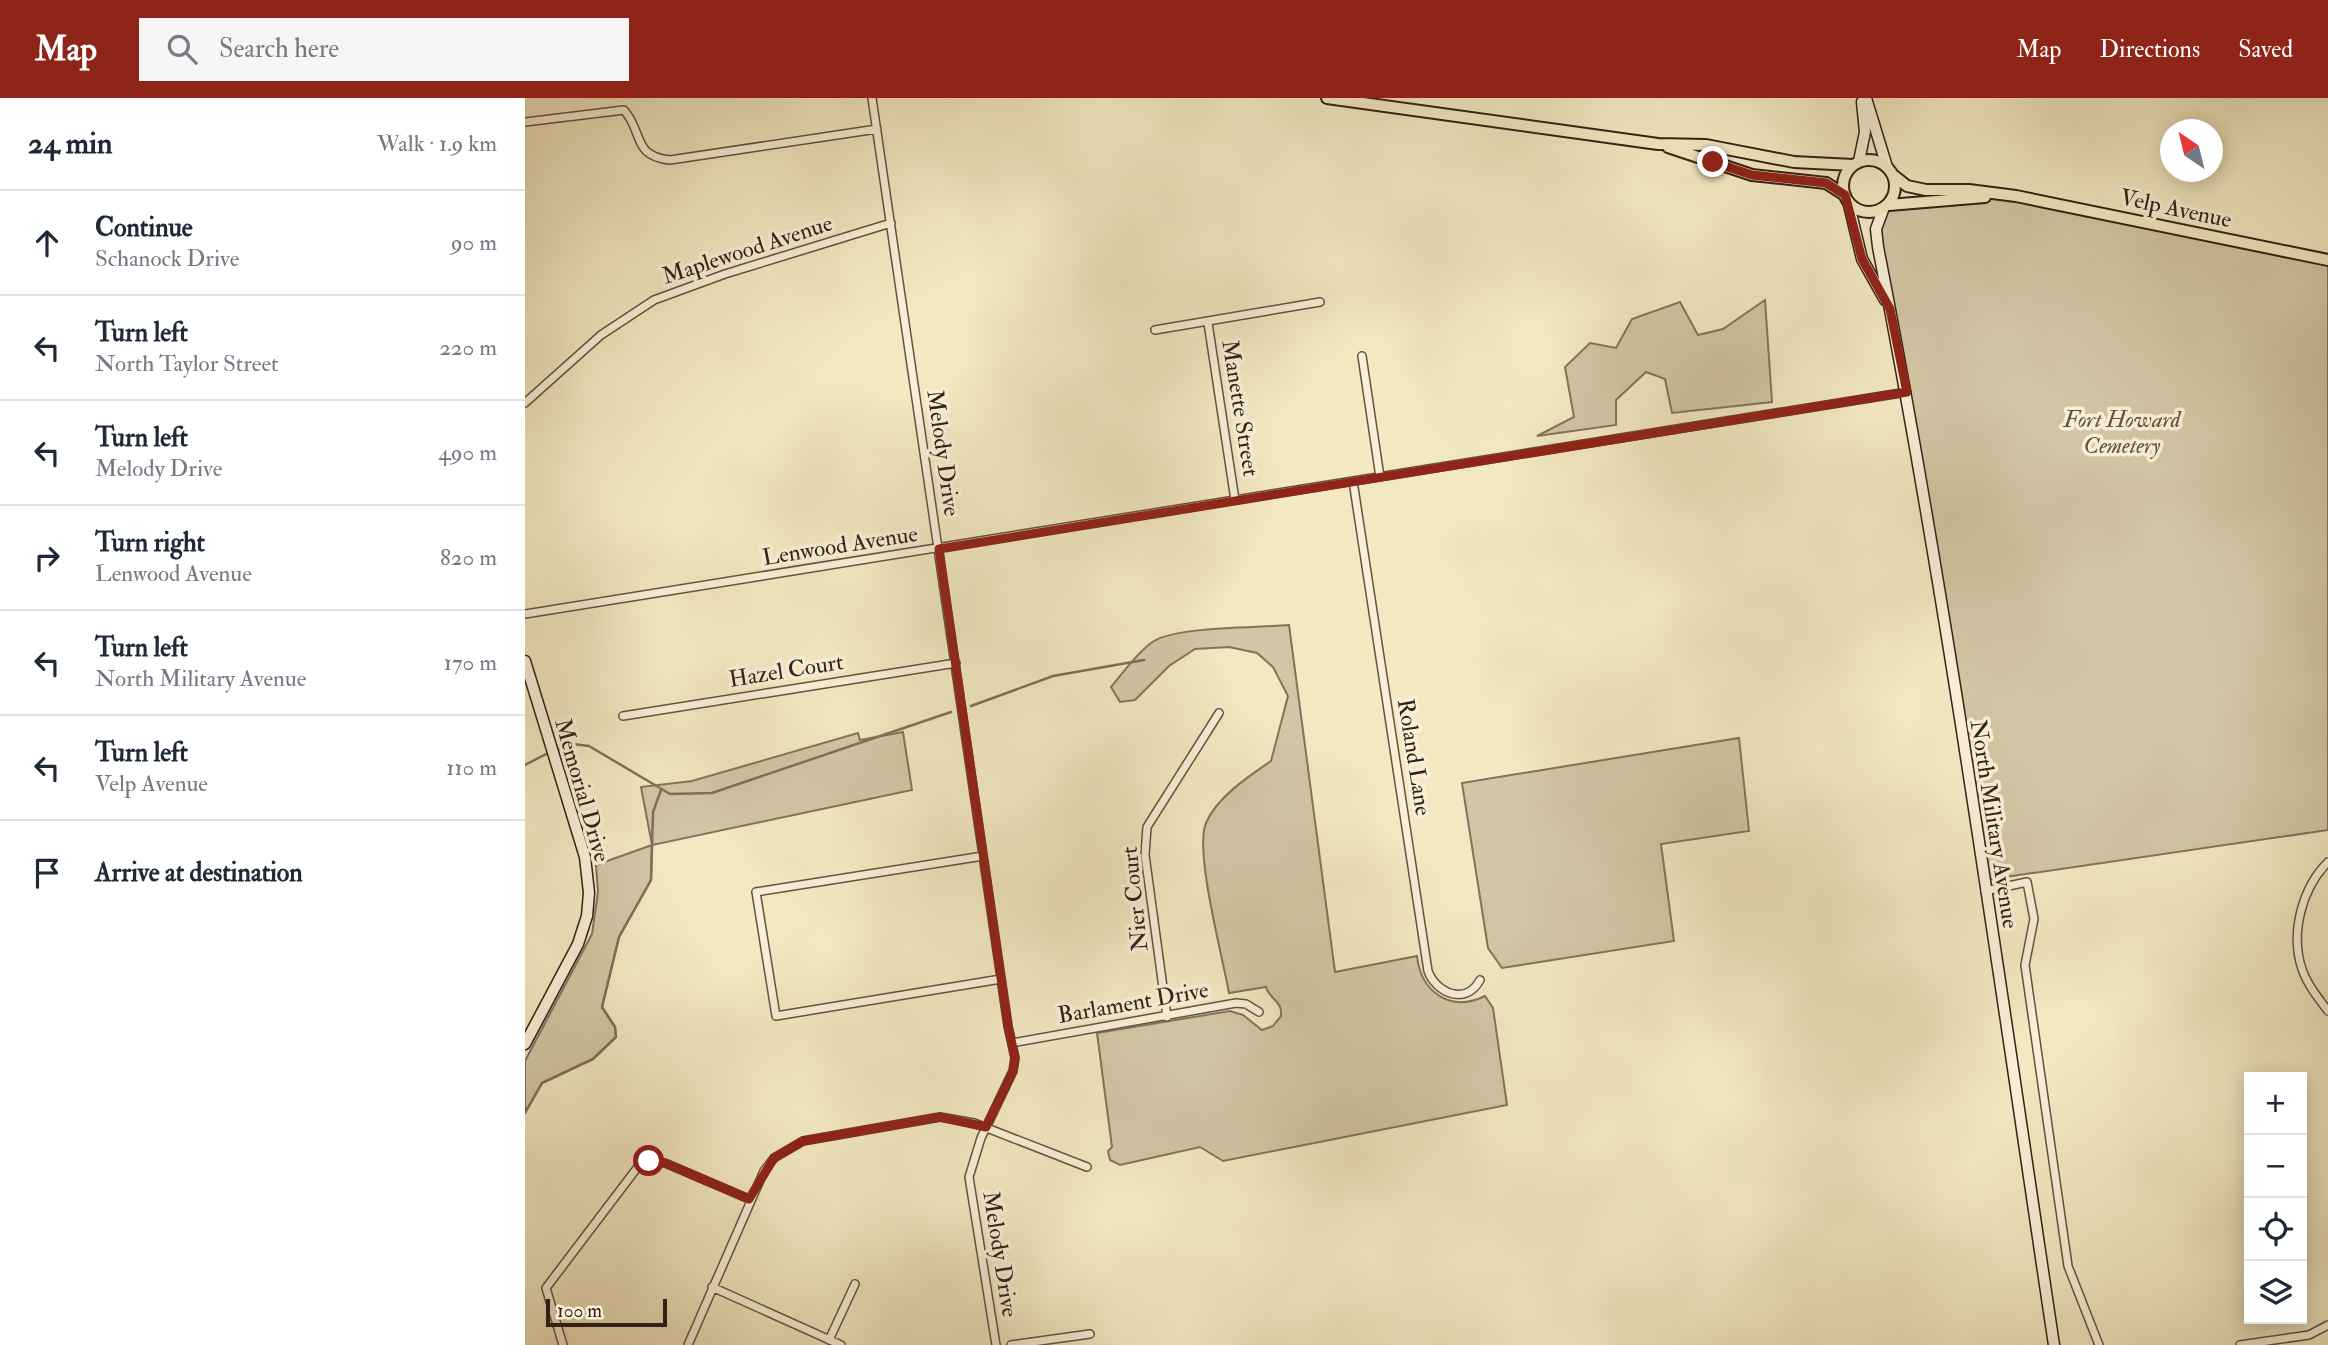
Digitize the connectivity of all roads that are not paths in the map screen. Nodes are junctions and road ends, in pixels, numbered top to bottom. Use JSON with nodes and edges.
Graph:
{"nodes":[{"id":1,"x":872,"y":98,"type":"edge"},
{"id":2,"x":1327,"y":98,"type":"edge"},
{"id":3,"x":1864,"y":98,"type":"edge"},
{"id":4,"x":525,"y":122,"type":"edge"},
{"id":5,"x":877,"y":129,"type":"junction"},
{"id":6,"x":1658,"y":144,"type":"junction"},
{"id":7,"x":1856,"y":163,"type":"junction"},
{"id":8,"x":1891,"y":171,"type":"junction"},
{"id":9,"x":2016,"y":196,"type":"junction"},
{"id":10,"x":1847,"y":198,"type":"junction"},
{"id":11,"x":1886,"y":208,"type":"junction"},
{"id":12,"x":891,"y":223,"type":"junction"},
{"id":13,"x":2328,"y":260,"type":"edge"},
{"id":14,"x":1320,"y":302,"type":"dead end"},
{"id":15,"x":1890,"y":309,"type":"junction"},
{"id":16,"x":1208,"y":323,"type":"junction"},
{"id":17,"x":1155,"y":330,"type":"dead end"},
{"id":18,"x":1361,"y":356,"type":"dead end"},
{"id":19,"x":1907,"y":392,"type":"junction"},
{"id":20,"x":525,"y":403,"type":"edge"},
{"id":21,"x":1380,"y":477,"type":"junction"},
{"id":22,"x":1353,"y":481,"type":"junction"},
{"id":23,"x":1235,"y":500,"type":"junction"},
{"id":24,"x":939,"y":549,"type":"junction"},
{"id":25,"x":525,"y":614,"type":"edge"},
{"id":26,"x":525,"y":661,"type":"edge"},
{"id":27,"x":955,"y":663,"type":"junction"},
{"id":28,"x":1219,"y":713,"type":"dead end"},
{"id":29,"x":623,"y":716,"type":"dead end"},
{"id":30,"x":983,"y":856,"type":"junction"},
{"id":31,"x":2328,"y":862,"type":"edge"},
{"id":32,"x":1985,"y":891,"type":"junction"},
{"id":33,"x":1001,"y":979,"type":"junction"},
{"id":34,"x":1480,"y":980,"type":"dead end"},
{"id":35,"x":2328,"y":1011,"type":"edge"},
{"id":36,"x":1259,"y":1012,"type":"dead end"},
{"id":37,"x":1167,"y":1017,"type":"junction"},
{"id":38,"x":1012,"y":1043,"type":"junction"},
{"id":39,"x":525,"y":1044,"type":"edge"},
{"id":40,"x":986,"y":1127,"type":"junction"},
{"id":41,"x":1087,"y":1167,"type":"dead end"},
{"id":42,"x":749,"y":1199,"type":"junction"},
{"id":43,"x":855,"y":1284,"type":"dead end"},
{"id":44,"x":712,"y":1287,"type":"junction"},
{"id":45,"x":2328,"y":1325,"type":"edge"},
{"id":46,"x":1090,"y":1334,"type":"dead end"},
{"id":47,"x":829,"y":1340,"type":"junction"},
{"id":48,"x":563,"y":1345,"type":"edge"},
{"id":49,"x":688,"y":1345,"type":"edge"},
{"id":50,"x":841,"y":1345,"type":"edge"},
{"id":51,"x":996,"y":1345,"type":"edge"},
{"id":52,"x":1011,"y":1345,"type":"edge"},
{"id":53,"x":2054,"y":1345,"type":"edge"},
{"id":54,"x":2099,"y":1345,"type":"edge"},
{"id":55,"x":2240,"y":1345,"type":"edge"}],
"edges":[{"from":1,"to":5,"type":"street","name":"Melody Drive"},
{"from":2,"to":6,"type":"main road"},
{"from":3,"to":7,"type":"main road"},
{"from":3,"to":8,"type":"main road"},
{"from":4,"to":5,"type":"street"},
{"from":5,"to":12,"type":"street","name":"Melody Drive"},
{"from":6,"to":7,"type":"main road"},
{"from":6,"to":10,"type":"main road"},
{"from":7,"to":8,"type":"main road"},
{"from":7,"to":10,"type":"main road"},
{"from":8,"to":9,"type":"main road","name":"Velp Avenue"},
{"from":8,"to":11,"type":"main road"},
{"from":9,"to":11,"type":"main road","name":"Velp Avenue"},
{"from":9,"to":13,"type":"main road","name":"Velp Avenue"},
{"from":10,"to":11,"type":"main road"},
{"from":10,"to":15,"type":"main road","name":"North Military Avenue"},
{"from":11,"to":15,"type":"main road","name":"North Military Avenue"},
{"from":12,"to":20,"type":"street","name":"Maplewood Avenue"},
{"from":12,"to":24,"type":"street","name":"Melody Drive"},
{"from":14,"to":16,"type":"street"},
{"from":15,"to":19,"type":"main road","name":"North Military Avenue"},
{"from":16,"to":17,"type":"street"},
{"from":16,"to":23,"type":"street","name":"Manette Street"},
{"from":18,"to":21,"type":"street"},
{"from":19,"to":21,"type":"street","name":"Lenwood Avenue"},
{"from":19,"to":32,"type":"main road","name":"North Military Avenue"},
{"from":21,"to":22,"type":"street","name":"Lenwood Avenue"},
{"from":22,"to":23,"type":"street","name":"Lenwood Avenue"},
{"from":22,"to":34,"type":"street","name":"Roland Lane"},
{"from":23,"to":24,"type":"street","name":"Lenwood Avenue"},
{"from":24,"to":25,"type":"street","name":"Lenwood Avenue"},
{"from":24,"to":27,"type":"street","name":"Melody Drive"},
{"from":26,"to":39,"type":"main road","name":"Memorial Drive"},
{"from":27,"to":29,"type":"street","name":"Hazel Court"},
{"from":27,"to":30,"type":"street","name":"Melody Drive"},
{"from":28,"to":37,"type":"street","name":"Nier Court"},
{"from":30,"to":33,"type":"street","name":"Melody Drive"},
{"from":30,"to":33,"type":"street"},
{"from":31,"to":35,"type":"street"},
{"from":32,"to":53,"type":"main road","name":"North Military Avenue"},
{"from":32,"to":54,"type":"street"},
{"from":33,"to":38,"type":"street","name":"Melody Drive"},
{"from":36,"to":37,"type":"street","name":"Barlament Drive"},
{"from":37,"to":38,"type":"street","name":"Barlament Drive"},
{"from":38,"to":40,"type":"street","name":"Melody Drive"},
{"from":40,"to":41,"type":"street"},
{"from":40,"to":42,"type":"street"},
{"from":40,"to":51,"type":"street","name":"Melody Drive"},
{"from":42,"to":44,"type":"street"},
{"from":42,"to":48,"type":"street"},
{"from":43,"to":47,"type":"street"},
{"from":44,"to":47,"type":"street"},
{"from":44,"to":49,"type":"street"},
{"from":45,"to":55,"type":"street"},
{"from":46,"to":52,"type":"street"},
{"from":47,"to":50,"type":"street"}]}
